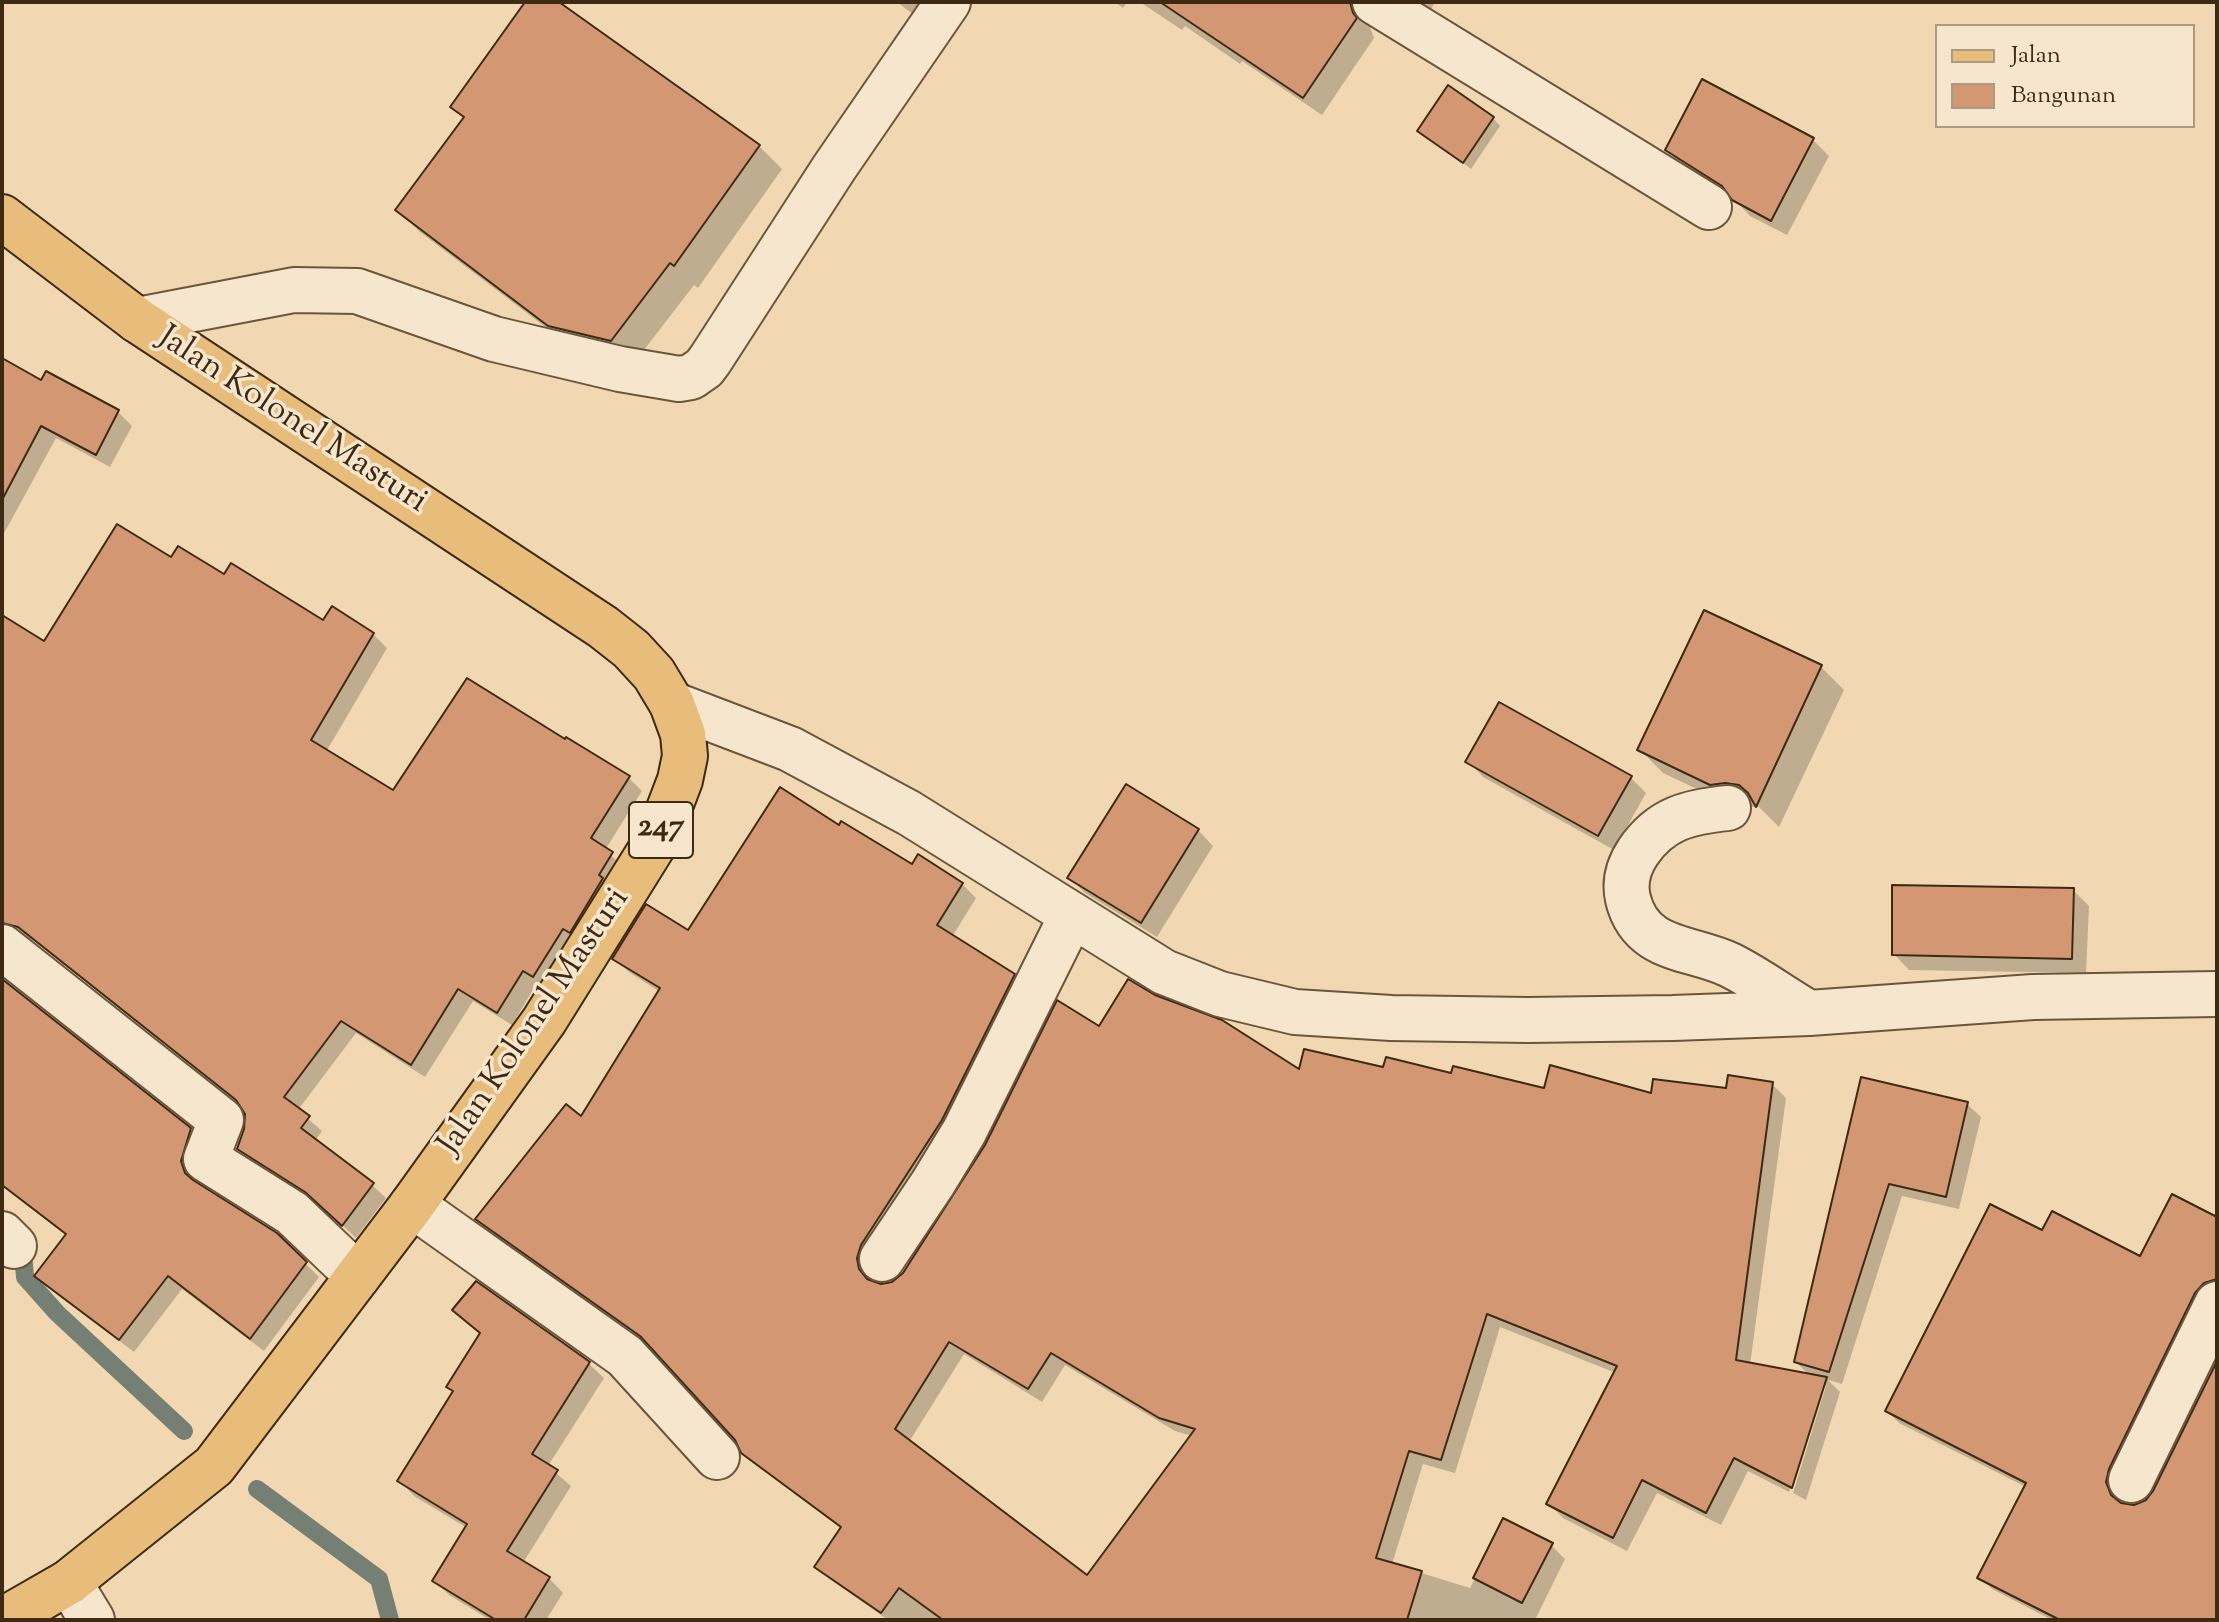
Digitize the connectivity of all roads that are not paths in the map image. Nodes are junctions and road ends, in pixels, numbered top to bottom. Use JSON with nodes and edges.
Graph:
{"nodes":[{"id":1,"x":948,"y":2,"type":"edge"},
{"id":2,"x":1375,"y":2,"type":"edge"},
{"id":3,"x":1709,"y":207,"type":"dead end"},
{"id":4,"x":2,"y":217,"type":"edge"},
{"id":5,"x":137,"y":320,"type":"junction"},
{"id":6,"x":672,"y":704,"type":"junction"},
{"id":7,"x":1728,"y":808,"type":"dead end"},
{"id":8,"x":1072,"y":915,"type":"junction"},
{"id":9,"x":2,"y":947,"type":"edge"},
{"id":10,"x":2217,"y":994,"type":"edge"},
{"id":11,"x":1809,"y":1013,"type":"junction"},
{"id":12,"x":412,"y":1205,"type":"junction"},
{"id":13,"x":882,"y":1259,"type":"dead end"},
{"id":14,"x":358,"y":1276,"type":"junction"},
{"id":15,"x":2217,"y":1304,"type":"edge"},
{"id":16,"x":717,"y":1457,"type":"dead end"},
{"id":17,"x":2131,"y":1480,"type":"dead end"},
{"id":18,"x":69,"y":1582,"type":"junction"},
{"id":19,"x":3,"y":1620,"type":"edge"},
{"id":20,"x":92,"y":1620,"type":"edge"}],
"edges":[{"from":1,"to":5,"type":"street"},
{"from":2,"to":3,"type":"street"},
{"from":4,"to":5,"type":"main road","name":"Jalan Kolonel Masturi","number":"247"},
{"from":5,"to":6,"type":"main road","name":"Jalan Kolonel Masturi","number":"247"},
{"from":6,"to":8,"type":"street"},
{"from":6,"to":12,"type":"main road","name":"Jalan Kolonel Masturi","number":"247"},
{"from":7,"to":11,"type":"street"},
{"from":8,"to":11,"type":"street"},
{"from":8,"to":13,"type":"street"},
{"from":9,"to":14,"type":"street"},
{"from":10,"to":11,"type":"street"},
{"from":12,"to":14,"type":"main road","name":"Jalan Kolonel Masturi","number":"247"},
{"from":12,"to":16,"type":"street"},
{"from":14,"to":18,"type":"main road","name":"Jalan Kolonel Masturi","number":"247"},
{"from":15,"to":17,"type":"street"},
{"from":18,"to":19,"type":"main road","name":"Jalan Kolonel Masturi","number":"247"},
{"from":18,"to":20,"type":"street"}]}
